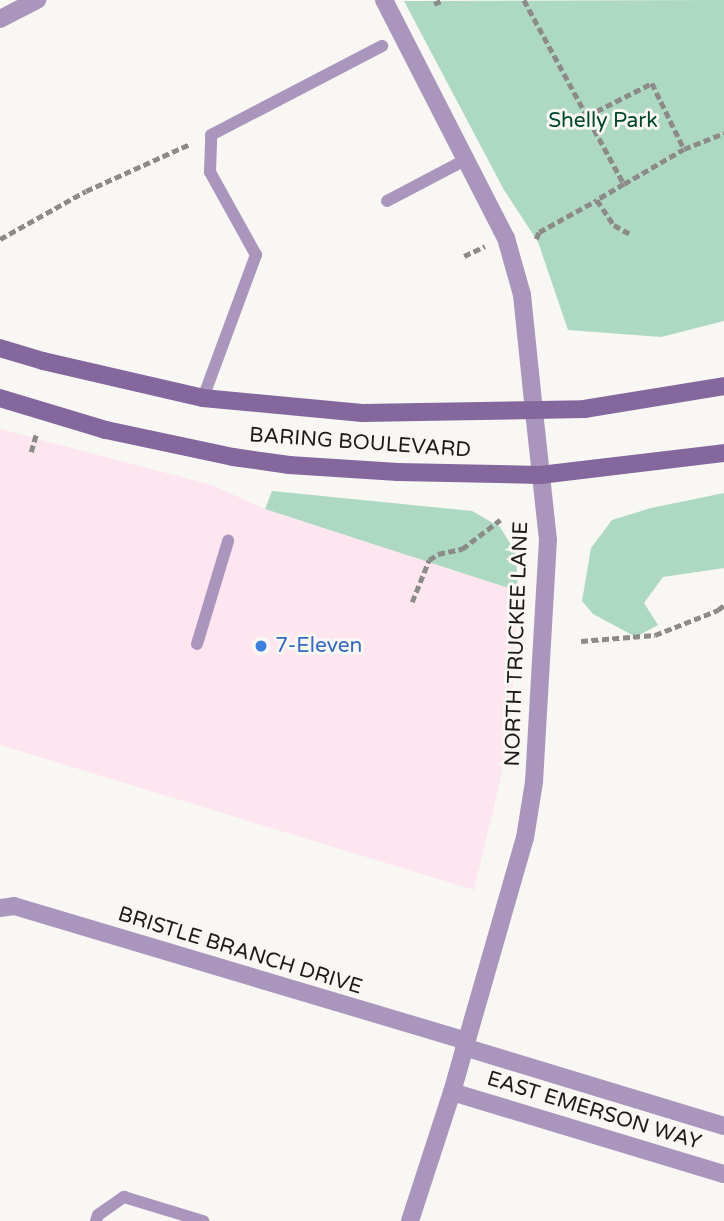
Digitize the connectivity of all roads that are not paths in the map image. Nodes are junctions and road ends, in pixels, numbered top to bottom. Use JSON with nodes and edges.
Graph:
{"nodes":[{"id":1,"x":37,"y":0,"type":"edge"},
{"id":2,"x":384,"y":0,"type":"edge"},
{"id":3,"x":0,"y":19,"type":"edge"},
{"id":4,"x":382,"y":46,"type":"dead end"},
{"id":5,"x":467,"y":159,"type":"junction"},
{"id":6,"x":387,"y":201,"type":"dead end"},
{"id":7,"x":0,"y":348,"type":"edge"},
{"id":8,"x":724,"y":386,"type":"edge"},
{"id":9,"x":0,"y":398,"type":"edge"},
{"id":10,"x":204,"y":398,"type":"junction"},
{"id":11,"x":534,"y":412,"type":"junction"},
{"id":12,"x":724,"y":453,"type":"edge"},
{"id":13,"x":540,"y":475,"type":"junction"},
{"id":14,"x":228,"y":541,"type":"dead end"},
{"id":15,"x":197,"y":644,"type":"dead end"},
{"id":16,"x":0,"y":908,"type":"edge"},
{"id":17,"x":465,"y":1044,"type":"junction"},
{"id":18,"x":452,"y":1092,"type":"junction"},
{"id":19,"x":724,"y":1126,"type":"edge"},
{"id":20,"x":724,"y":1174,"type":"edge"},
{"id":21,"x":96,"y":1221,"type":"edge"},
{"id":22,"x":203,"y":1221,"type":"edge"},
{"id":23,"x":410,"y":1221,"type":"edge"}],
"edges":[{"from":1,"to":3,"type":"street"},
{"from":2,"to":5,"type":"street","name":"NORTH TRUCKEE LANE"},
{"from":4,"to":10,"type":"lane"},
{"from":5,"to":6,"type":"lane"},
{"from":5,"to":11,"type":"street","name":"NORTH TRUCKEE LANE"},
{"from":7,"to":10,"type":"main road","name":"BARING BOULEVARD"},
{"from":8,"to":11,"type":"main road","name":"BARING BOULEVARD"},
{"from":9,"to":13,"type":"main road","name":"BARING BOULEVARD"},
{"from":10,"to":11,"type":"main road","name":"BARING BOULEVARD"},
{"from":11,"to":13,"type":"street","name":"NORTH TRUCKEE LANE"},
{"from":12,"to":13,"type":"main road","name":"BARING BOULEVARD"},
{"from":13,"to":17,"type":"street","name":"NORTH TRUCKEE LANE"},
{"from":14,"to":15,"type":"lane"},
{"from":16,"to":17,"type":"street","name":"BRISTLE BRANCH DRIVE"},
{"from":17,"to":18,"type":"street","name":"NORTH TRUCKEE LANE"},
{"from":17,"to":19,"type":"street","name":"EAST EMERSON WAY"},
{"from":18,"to":20,"type":"street","name":"EAST EMERSON WAY"},
{"from":18,"to":23,"type":"street","name":"NORTH TRUCKEE LANE"},
{"from":21,"to":22,"type":"lane"}]}
